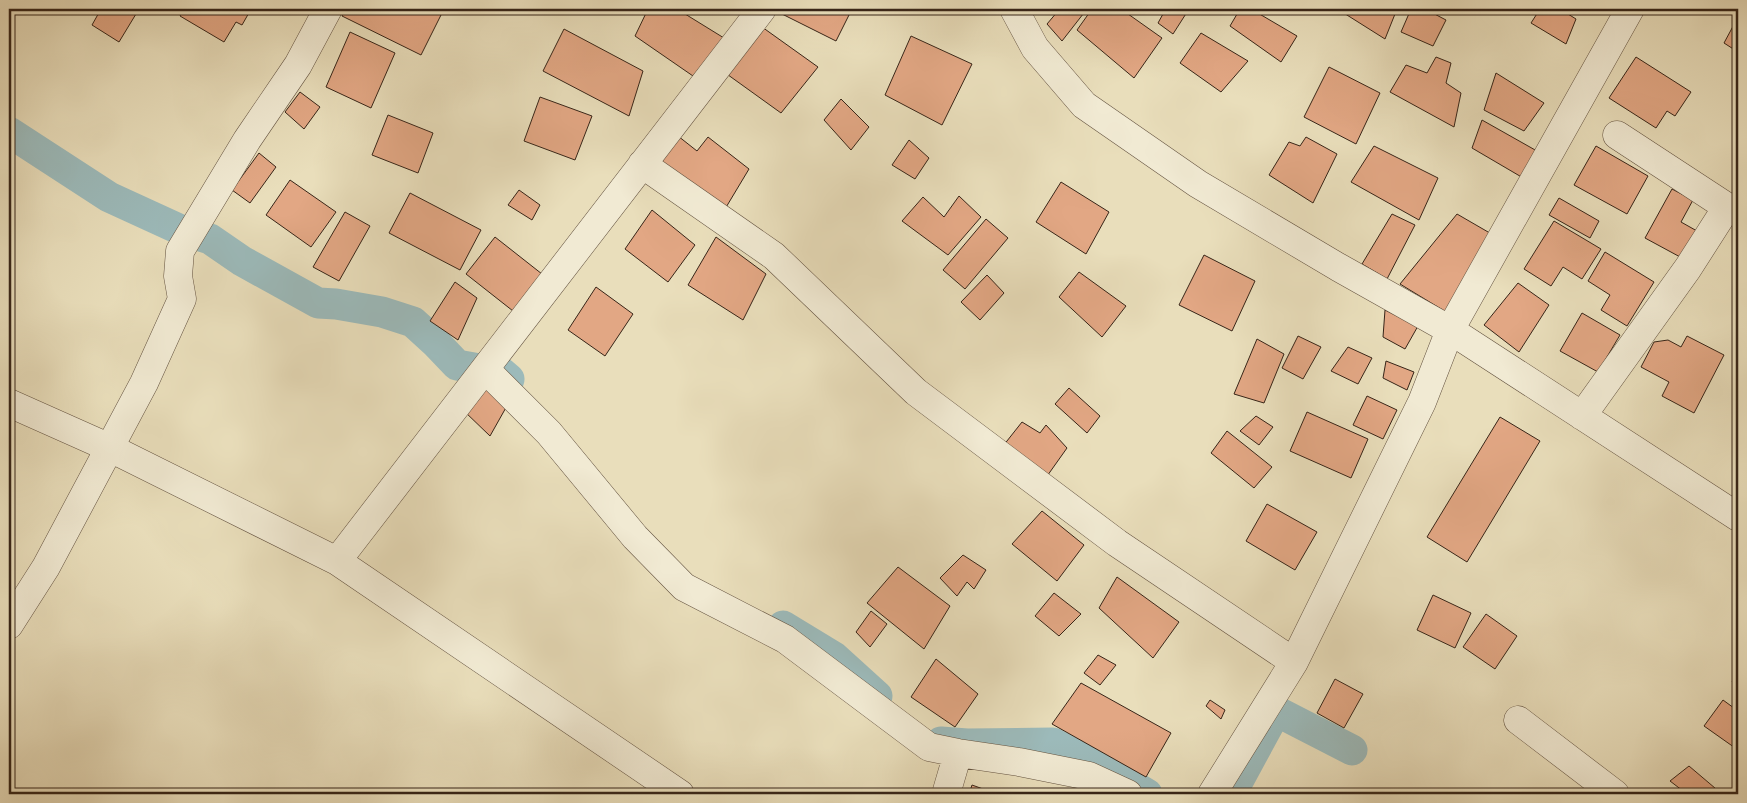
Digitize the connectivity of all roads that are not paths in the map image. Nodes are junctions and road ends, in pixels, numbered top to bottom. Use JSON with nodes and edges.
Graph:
{"nodes":[{"id":1,"x":328,"y":9,"type":"edge"},
{"id":2,"x":762,"y":9,"type":"edge"},
{"id":3,"x":1014,"y":9,"type":"edge"},
{"id":4,"x":1630,"y":9,"type":"edge"},
{"id":5,"x":1617,"y":135,"type":"dead end"},
{"id":6,"x":642,"y":164,"type":"junction"},
{"id":7,"x":1450,"y":330,"type":"junction"},
{"id":8,"x":485,"y":369,"type":"junction"},
{"id":9,"x":9,"y":403,"type":"edge"},
{"id":10,"x":1582,"y":416,"type":"junction"},
{"id":11,"x":110,"y":448,"type":"junction"},
{"id":12,"x":1738,"y":517,"type":"edge"},
{"id":13,"x":338,"y":561,"type":"junction"},
{"id":14,"x":9,"y":625,"type":"edge"},
{"id":15,"x":1294,"y":662,"type":"junction"},
{"id":16,"x":1518,"y":720,"type":"dead end"},
{"id":17,"x":958,"y":753,"type":"junction"},
{"id":18,"x":680,"y":794,"type":"edge"},
{"id":19,"x":946,"y":794,"type":"edge"},
{"id":20,"x":1128,"y":794,"type":"edge"},
{"id":21,"x":1212,"y":794,"type":"edge"},
{"id":22,"x":1615,"y":794,"type":"edge"}],
"edges":[{"from":1,"to":11,"type":"street"},
{"from":2,"to":6,"type":"street"},
{"from":3,"to":7,"type":"street"},
{"from":4,"to":7,"type":"street"},
{"from":5,"to":10,"type":"street"},
{"from":6,"to":8,"type":"street"},
{"from":6,"to":15,"type":"street"},
{"from":7,"to":10,"type":"street"},
{"from":7,"to":15,"type":"street"},
{"from":8,"to":13,"type":"street"},
{"from":8,"to":17,"type":"street"},
{"from":9,"to":11,"type":"street"},
{"from":10,"to":12,"type":"street"},
{"from":11,"to":13,"type":"street"},
{"from":11,"to":14,"type":"street"},
{"from":13,"to":18,"type":"street"},
{"from":15,"to":21,"type":"street"},
{"from":16,"to":22,"type":"street"},
{"from":17,"to":19,"type":"street"},
{"from":17,"to":20,"type":"street"}]}
